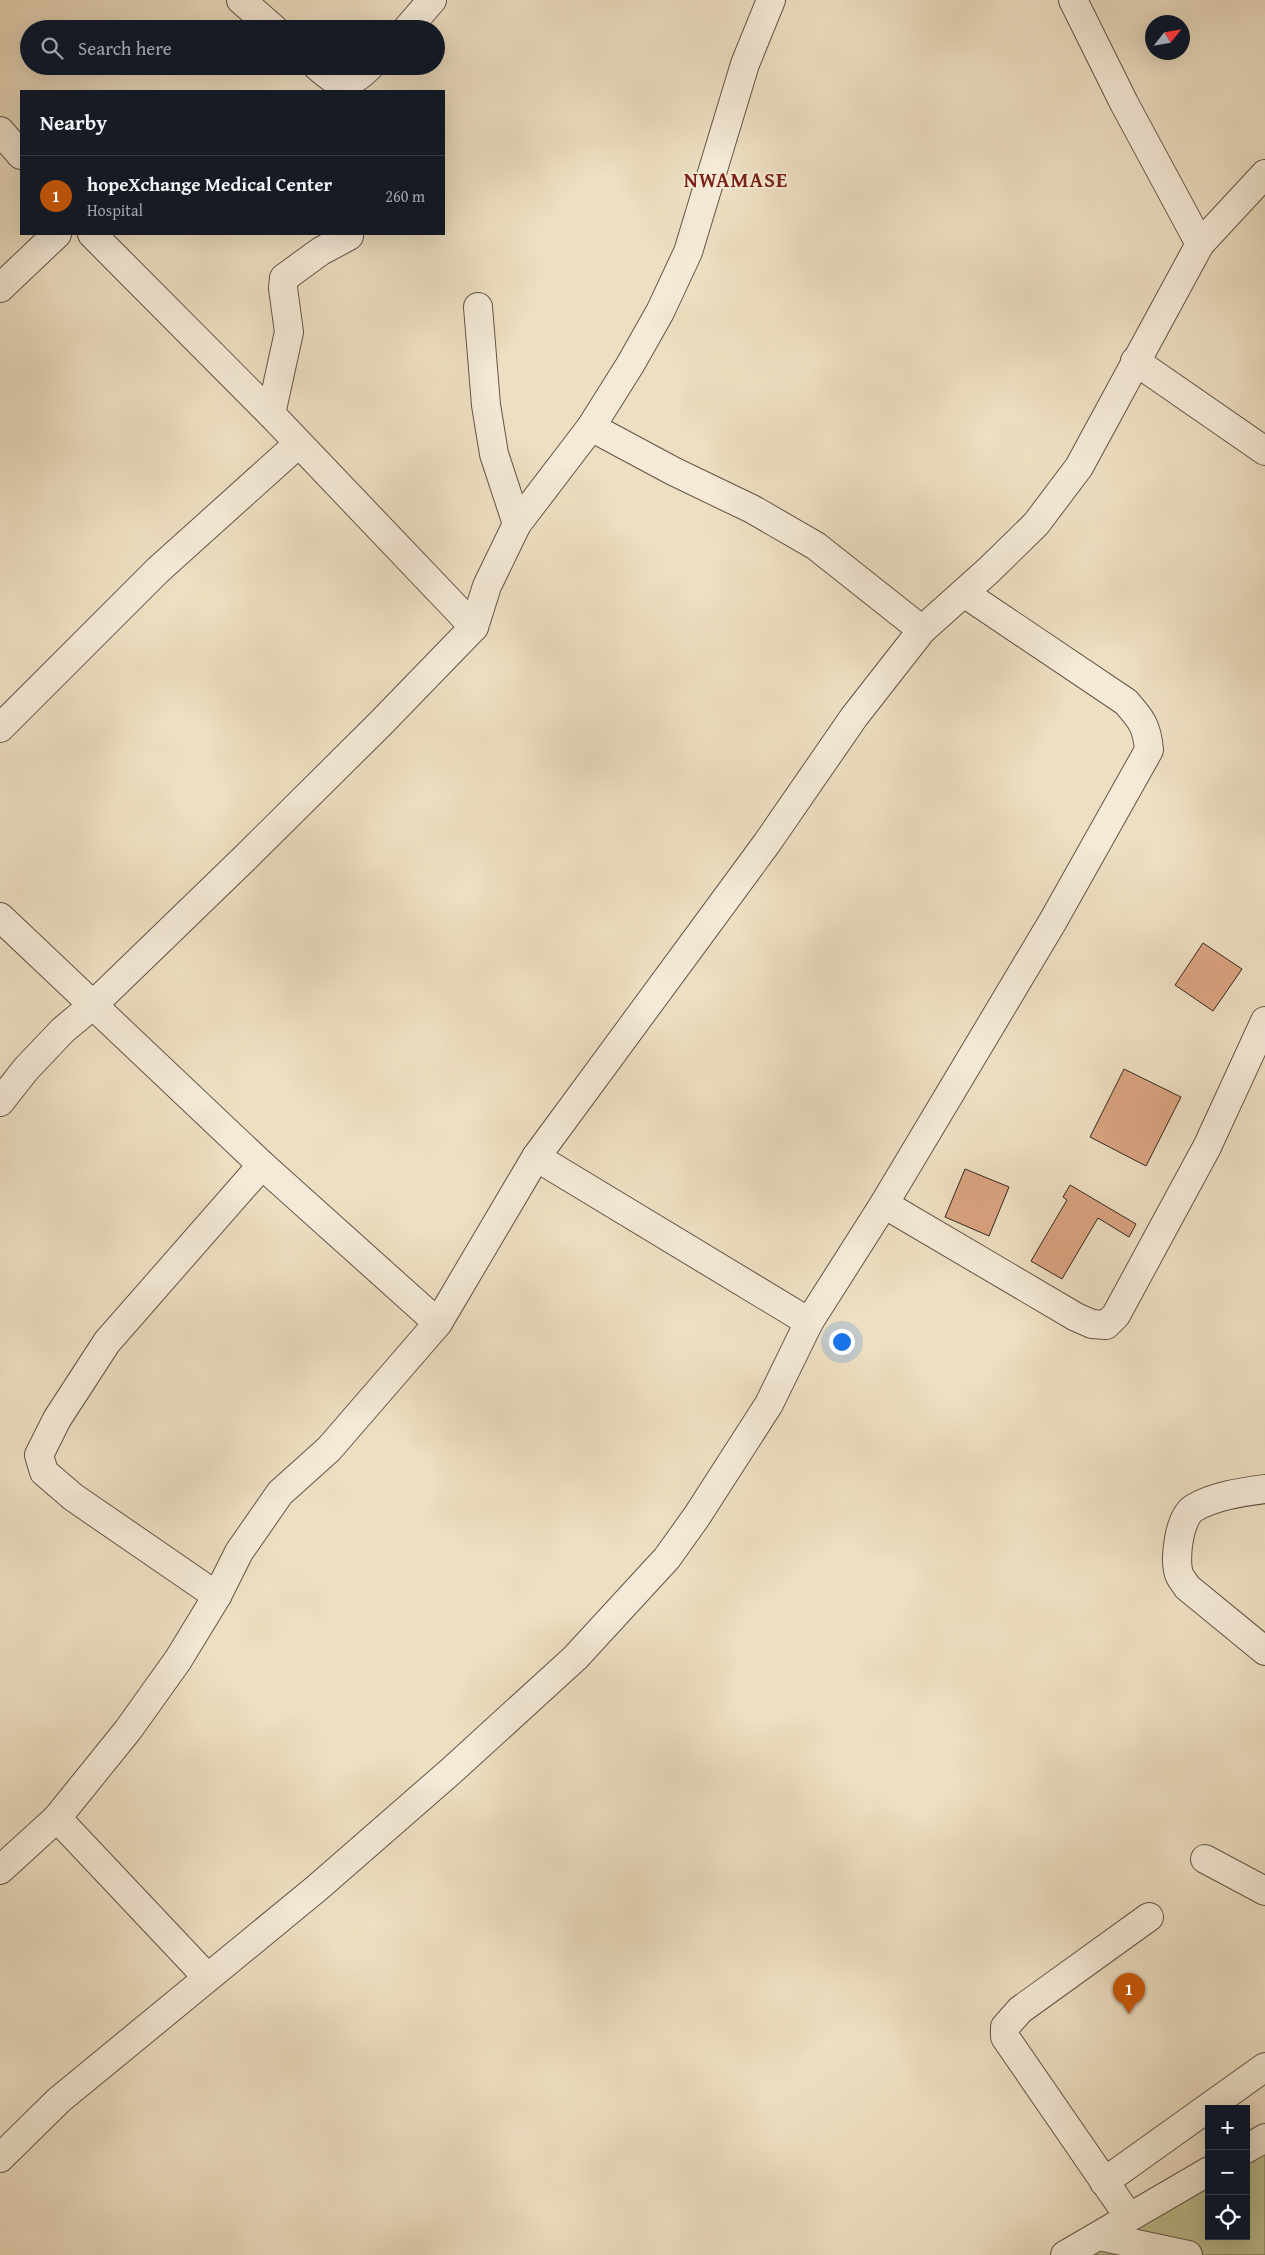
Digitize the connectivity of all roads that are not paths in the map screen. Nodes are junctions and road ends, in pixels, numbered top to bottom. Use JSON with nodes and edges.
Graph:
{"nodes":[{"id":1,"x":241,"y":0,"type":"edge"},
{"id":2,"x":432,"y":0,"type":"edge"},
{"id":3,"x":771,"y":0,"type":"edge"},
{"id":4,"x":1072,"y":0,"type":"edge"},
{"id":5,"x":264,"y":20,"type":"edge"},
{"id":6,"x":415,"y":20,"type":"edge"},
{"id":7,"x":327,"y":75,"type":"edge"},
{"id":8,"x":359,"y":75,"type":"edge"},
{"id":9,"x":0,"y":131,"type":"edge"},
{"id":10,"x":20,"y":154,"type":"edge"},
{"id":11,"x":1265,"y":174,"type":"edge"},
{"id":12,"x":56,"y":235,"type":"edge"},
{"id":13,"x":93,"y":235,"type":"edge"},
{"id":14,"x":349,"y":236,"type":"dead end"},
{"id":15,"x":1200,"y":244,"type":"junction"},
{"id":16,"x":0,"y":288,"type":"edge"},
{"id":17,"x":478,"y":307,"type":"dead end"},
{"id":18,"x":1135,"y":361,"type":"junction"},
{"id":19,"x":271,"y":414,"type":"junction"},
{"id":20,"x":591,"y":427,"type":"junction"},
{"id":21,"x":298,"y":444,"type":"junction"},
{"id":22,"x":1265,"y":451,"type":"edge"},
{"id":23,"x":517,"y":524,"type":"junction"},
{"id":24,"x":964,"y":593,"type":"junction"},
{"id":25,"x":474,"y":627,"type":"junction"},
{"id":26,"x":922,"y":630,"type":"junction"},
{"id":27,"x":0,"y":728,"type":"edge"},
{"id":28,"x":0,"y":917,"type":"edge"},
{"id":29,"x":92,"y":1006,"type":"junction"},
{"id":30,"x":1265,"y":1021,"type":"edge"},
{"id":31,"x":0,"y":1102,"type":"edge"},
{"id":32,"x":536,"y":1157,"type":"junction"},
{"id":33,"x":262,"y":1165,"type":"junction"},
{"id":34,"x":884,"y":1204,"type":"junction"},
{"id":35,"x":438,"y":1322,"type":"junction"},
{"id":36,"x":809,"y":1322,"type":"junction"},
{"id":37,"x":1265,"y":1489,"type":"edge"},
{"id":38,"x":217,"y":1596,"type":"junction"},
{"id":39,"x":1265,"y":1651,"type":"edge"},
{"id":40,"x":57,"y":1818,"type":"junction"},
{"id":41,"x":1206,"y":1859,"type":"dead end"},
{"id":42,"x":0,"y":1870,"type":"edge"},
{"id":43,"x":1265,"y":1891,"type":"edge"},
{"id":44,"x":1149,"y":1917,"type":"dead end"},
{"id":45,"x":207,"y":1977,"type":"junction"},
{"id":46,"x":1265,"y":2067,"type":"edge"},
{"id":47,"x":1265,"y":2138,"type":"edge"},
{"id":48,"x":1250,"y":2147,"type":"edge"},
{"id":49,"x":0,"y":2158,"type":"edge"},
{"id":50,"x":1205,"y":2173,"type":"edge"},
{"id":51,"x":1104,"y":2182,"type":"junction"},
{"id":52,"x":1129,"y":2217,"type":"junction"},
{"id":53,"x":1099,"y":2236,"type":"junction"},
{"id":54,"x":1065,"y":2255,"type":"edge"},
{"id":55,"x":1188,"y":2255,"type":"edge"}],
"edges":[{"from":1,"to":5,"type":"street"},
{"from":2,"to":6,"type":"street"},
{"from":3,"to":20,"type":"street"},
{"from":4,"to":15,"type":"street"},
{"from":7,"to":8,"type":"street"},
{"from":9,"to":10,"type":"street"},
{"from":11,"to":15,"type":"street"},
{"from":12,"to":16,"type":"street"},
{"from":13,"to":19,"type":"street"},
{"from":14,"to":19,"type":"street"},
{"from":15,"to":18,"type":"street"},
{"from":17,"to":23,"type":"street"},
{"from":18,"to":22,"type":"street"},
{"from":18,"to":24,"type":"street"},
{"from":19,"to":21,"type":"street"},
{"from":20,"to":23,"type":"street"},
{"from":20,"to":26,"type":"street"},
{"from":21,"to":25,"type":"street"},
{"from":21,"to":27,"type":"street"},
{"from":23,"to":25,"type":"street"},
{"from":24,"to":26,"type":"street"},
{"from":24,"to":34,"type":"street"},
{"from":25,"to":29,"type":"street"},
{"from":26,"to":32,"type":"street"},
{"from":28,"to":29,"type":"street"},
{"from":29,"to":31,"type":"street"},
{"from":29,"to":33,"type":"street"},
{"from":30,"to":34,"type":"street"},
{"from":32,"to":35,"type":"street"},
{"from":32,"to":36,"type":"street"},
{"from":33,"to":35,"type":"street"},
{"from":33,"to":38,"type":"street"},
{"from":34,"to":36,"type":"street"},
{"from":35,"to":38,"type":"street"},
{"from":36,"to":45,"type":"street"},
{"from":37,"to":39,"type":"street"},
{"from":38,"to":40,"type":"street"},
{"from":40,"to":42,"type":"street"},
{"from":40,"to":45,"type":"street"},
{"from":41,"to":43,"type":"street"},
{"from":44,"to":51,"type":"street"},
{"from":45,"to":49,"type":"street"},
{"from":46,"to":51,"type":"street"},
{"from":47,"to":48,"type":"street"},
{"from":50,"to":52,"type":"street"},
{"from":51,"to":52,"type":"street"},
{"from":52,"to":53,"type":"street"},
{"from":53,"to":54,"type":"street"},
{"from":53,"to":55,"type":"street"}]}
